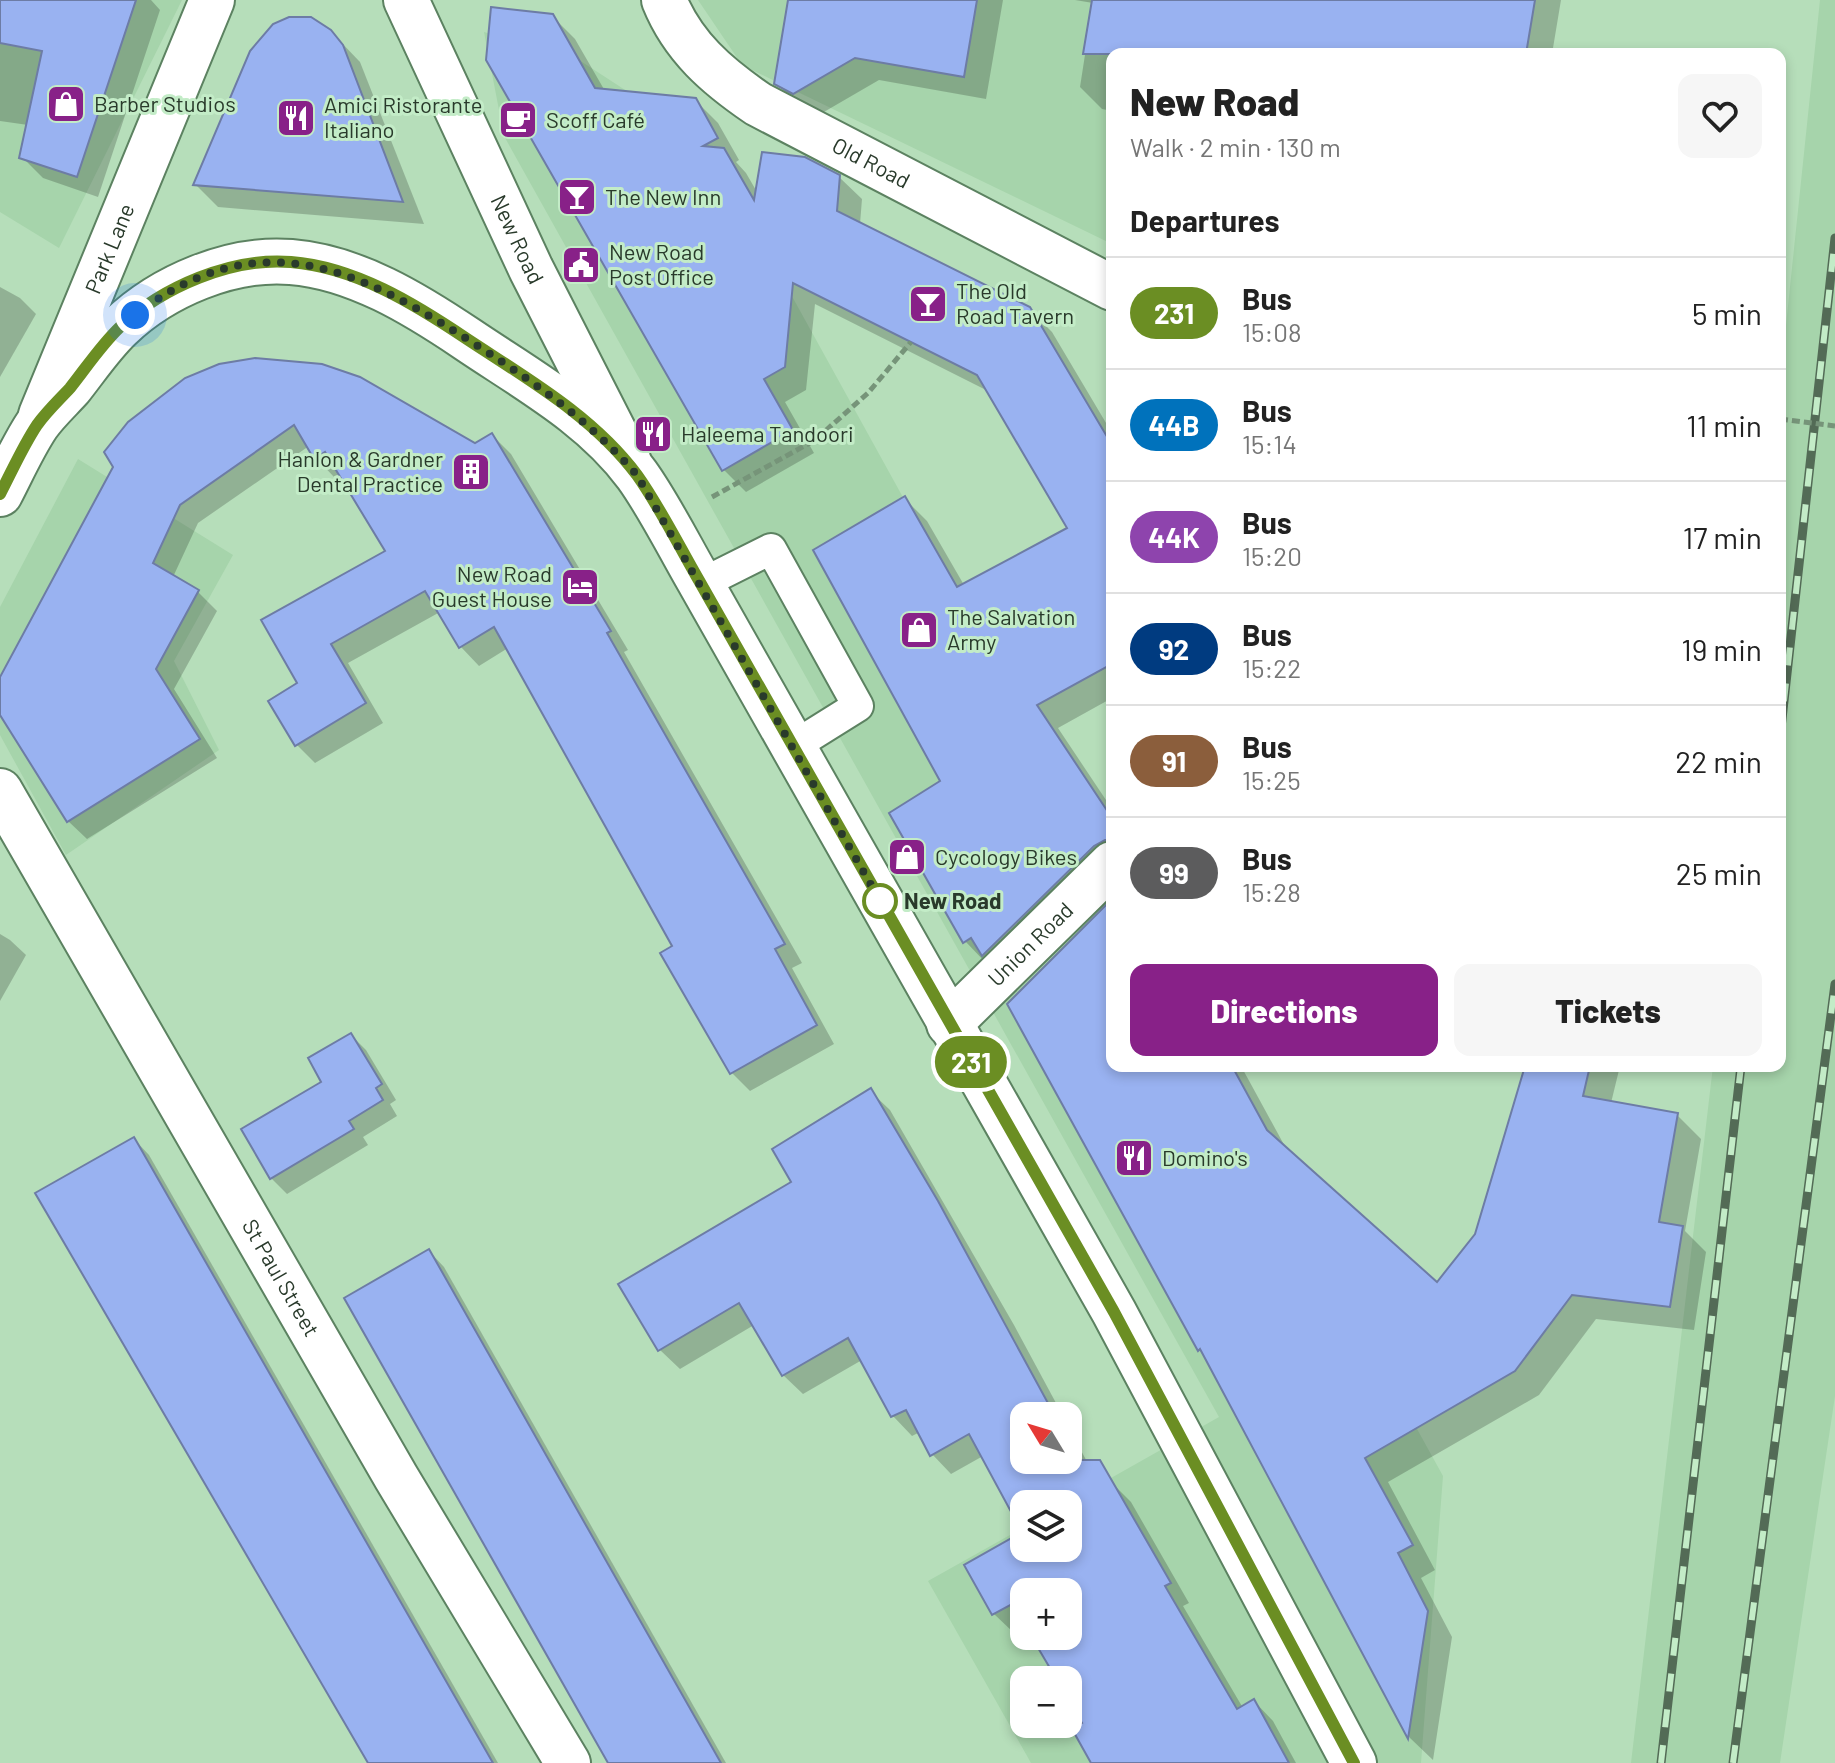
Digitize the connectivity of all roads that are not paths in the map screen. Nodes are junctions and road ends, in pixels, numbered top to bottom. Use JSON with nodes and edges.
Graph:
{"nodes":[{"id":1,"x":212,"y":0,"type":"edge"},
{"id":2,"x":406,"y":0,"type":"edge"},
{"id":3,"x":664,"y":0,"type":"edge"},
{"id":4,"x":1106,"y":285,"type":"edge"},
{"id":5,"x":37,"y":425,"type":"junction"},
{"id":6,"x":637,"y":475,"type":"junction"},
{"id":7,"x":0,"y":494,"type":"edge"},
{"id":8,"x":701,"y":584,"type":"junction"},
{"id":9,"x":794,"y":746,"type":"junction"},
{"id":10,"x":0,"y":791,"type":"edge"},
{"id":11,"x":1106,"y":870,"type":"edge"},
{"id":12,"x":949,"y":1024,"type":"junction"},
{"id":13,"x":568,"y":1763,"type":"edge"},
{"id":14,"x":1354,"y":1763,"type":"edge"}],
"edges":[{"from":1,"to":5,"type":"main road","name":"Park Lane"},
{"from":2,"to":6,"type":"main road","name":"New Road"},
{"from":3,"to":4,"type":"main road","name":"Old Road"},
{"from":5,"to":6,"type":"main road","name":"New Road"},
{"from":5,"to":7,"type":"main road","name":"Park Lane"},
{"from":6,"to":8,"type":"main road","name":"New Road"},
{"from":8,"to":9,"type":"main road","name":"New Road"},
{"from":8,"to":9,"type":"lane"},
{"from":9,"to":12,"type":"main road","name":"New Road"},
{"from":10,"to":13,"type":"main road","name":"St Paul Street"},
{"from":11,"to":12,"type":"main road","name":"Union Road"},
{"from":12,"to":14,"type":"main road","name":"New Road"}]}
